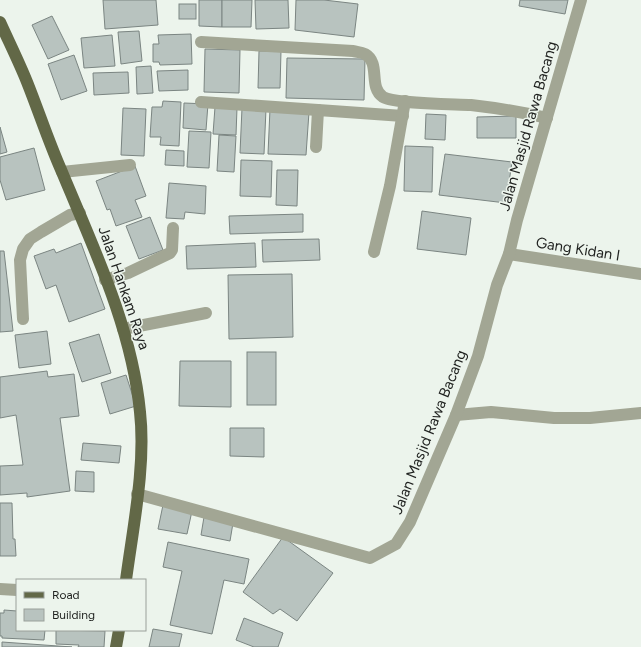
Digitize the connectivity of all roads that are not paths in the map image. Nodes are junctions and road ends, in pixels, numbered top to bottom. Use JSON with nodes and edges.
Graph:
{"nodes":[{"id":1,"x":581,"y":0,"type":"edge"},
{"id":2,"x":0,"y":22,"type":"edge"},
{"id":3,"x":201,"y":42,"type":"dead end"},
{"id":4,"x":405,"y":101,"type":"junction"},
{"id":5,"x":201,"y":102,"type":"dead end"},
{"id":6,"x":318,"y":110,"type":"junction"},
{"id":7,"x":403,"y":116,"type":"junction"},
{"id":8,"x":547,"y":118,"type":"junction"},
{"id":9,"x":316,"y":147,"type":"dead end"},
{"id":10,"x":130,"y":165,"type":"dead end"},
{"id":11,"x":62,"y":172,"type":"junction"},
{"id":12,"x":80,"y":213,"type":"junction"},
{"id":13,"x":173,"y":228,"type":"dead end"},
{"id":14,"x":374,"y":252,"type":"dead end"},
{"id":15,"x":509,"y":254,"type":"junction"},
{"id":16,"x":641,"y":274,"type":"edge"},
{"id":17,"x":105,"y":280,"type":"junction"},
{"id":18,"x":206,"y":313,"type":"dead end"},
{"id":19,"x":23,"y":319,"type":"dead end"},
{"id":20,"x":123,"y":328,"type":"junction"},
{"id":21,"x":641,"y":413,"type":"edge"},
{"id":22,"x":456,"y":415,"type":"junction"},
{"id":23,"x":138,"y":494,"type":"junction"},
{"id":24,"x":126,"y":579,"type":"edge"},
{"id":25,"x":0,"y":589,"type":"edge"},
{"id":26,"x":16,"y":590,"type":"edge"},
{"id":27,"x":119,"y":631,"type":"edge"},
{"id":28,"x":116,"y":647,"type":"edge"}],
"edges":[{"from":1,"to":8,"type":"street","name":"Jalan Masjid Rawa Bacang"},
{"from":2,"to":11,"type":"main road","name":"Jalan Hankam Raya"},
{"from":3,"to":4,"type":"street"},
{"from":4,"to":7,"type":"street"},
{"from":4,"to":8,"type":"street"},
{"from":5,"to":6,"type":"street"},
{"from":6,"to":7,"type":"street"},
{"from":6,"to":9,"type":"street"},
{"from":7,"to":14,"type":"street"},
{"from":8,"to":15,"type":"street","name":"Jalan Masjid Rawa Bacang"},
{"from":10,"to":11,"type":"street"},
{"from":11,"to":12,"type":"main road","name":"Jalan Hankam Raya"},
{"from":12,"to":17,"type":"main road","name":"Jalan Hankam Raya"},
{"from":12,"to":19,"type":"street"},
{"from":13,"to":17,"type":"street"},
{"from":15,"to":16,"type":"street","name":"Gang Kidan I"},
{"from":15,"to":22,"type":"street","name":"Jalan Masjid Rawa Bacang"},
{"from":17,"to":20,"type":"main road","name":"Jalan Hankam Raya"},
{"from":18,"to":20,"type":"street"},
{"from":20,"to":23,"type":"main road","name":"Jalan Hankam Raya"},
{"from":21,"to":22,"type":"street"},
{"from":22,"to":23,"type":"street","name":"Jalan Masjid Rawa Bacang"},
{"from":23,"to":24,"type":"main road","name":"Jalan Hankam Raya"},
{"from":25,"to":26,"type":"street"},
{"from":27,"to":28,"type":"main road"}]}
